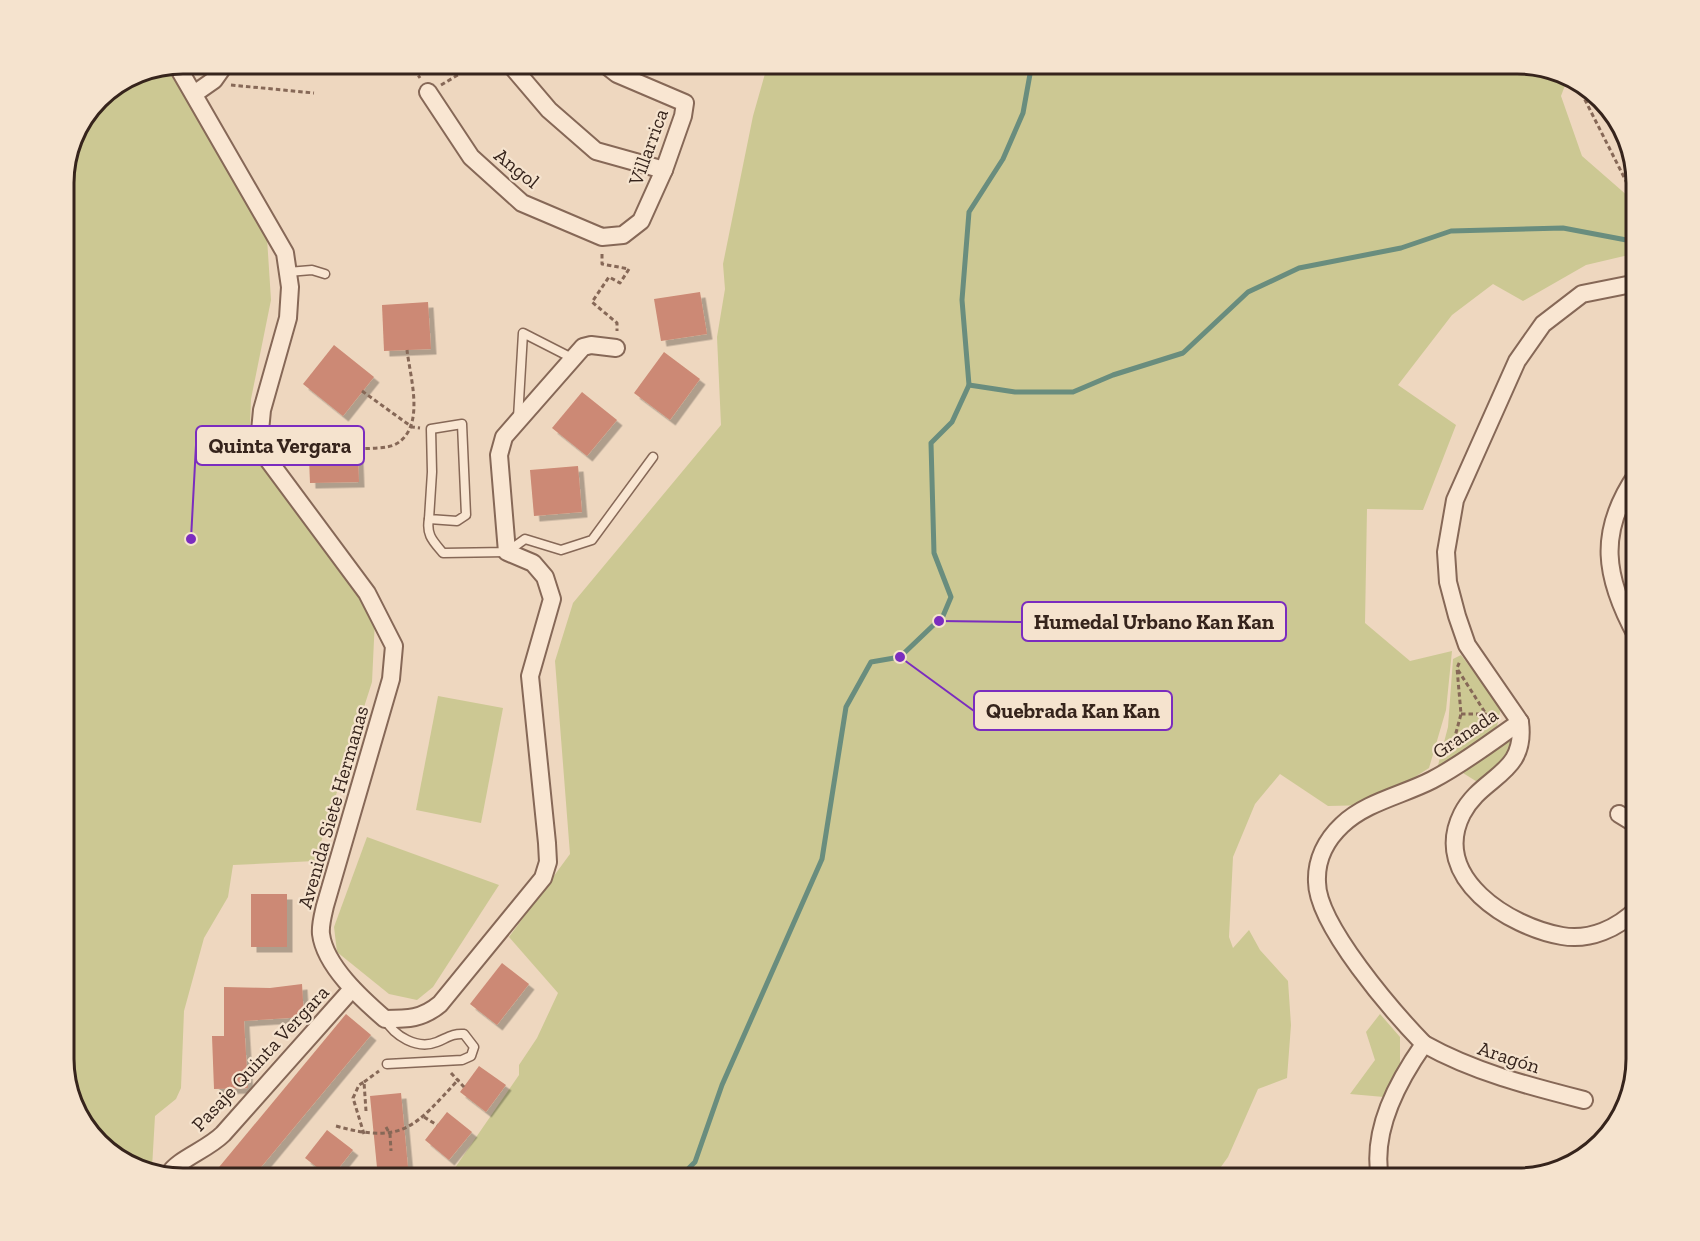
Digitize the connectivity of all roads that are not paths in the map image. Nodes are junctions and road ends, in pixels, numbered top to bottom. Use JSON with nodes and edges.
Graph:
{"nodes":[{"id":1,"x":185,"y":74,"type":"edge"},
{"id":2,"x":215,"y":74,"type":"edge"},
{"id":3,"x":518,"y":74,"type":"edge"},
{"id":4,"x":617,"y":74,"type":"edge"},
{"id":5,"x":200,"y":90,"type":"junction"},
{"id":6,"x":428,"y":92,"type":"road end"},
{"id":7,"x":664,"y":171,"type":"junction"},
{"id":8,"x":641,"y":221,"type":"joint"},
{"id":9,"x":288,"y":272,"type":"junction"},
{"id":10,"x":326,"y":274,"type":"dead end"},
{"id":11,"x":1626,"y":285,"type":"edge"},
{"id":12,"x":616,"y":348,"type":"road end"},
{"id":13,"x":572,"y":358,"type":"junction"},
{"id":14,"x":518,"y":422,"type":"junction"},
{"id":15,"x":652,"y":457,"type":"dead end"},
{"id":16,"x":1626,"y":490,"type":"edge"},
{"id":17,"x":429,"y":519,"type":"junction"},
{"id":18,"x":507,"y":552,"type":"junction"},
{"id":19,"x":1626,"y":612,"type":"edge"},
{"id":20,"x":1520,"y":722,"type":"junction"},
{"id":21,"x":1619,"y":814,"type":"dead end"},
{"id":22,"x":1626,"y":818,"type":"edge"},
{"id":23,"x":1626,"y":919,"type":"edge"},
{"id":24,"x":352,"y":989,"type":"junction"},
{"id":25,"x":385,"y":1019,"type":"junction"},
{"id":26,"x":1424,"y":1044,"type":"junction"},
{"id":27,"x":387,"y":1064,"type":"road end"},
{"id":28,"x":1584,"y":1100,"type":"dead end"},
{"id":29,"x":174,"y":1167,"type":"edge"},
{"id":30,"x":1378,"y":1168,"type":"edge"}],
"edges":[{"from":1,"to":5,"type":"street","name":"Avenida Siete Hermanas"},
{"from":2,"to":5,"type":"street"},
{"from":3,"to":7,"type":"street"},
{"from":4,"to":7,"type":"street","name":"Villarrica"},
{"from":5,"to":9,"type":"street","name":"Avenida Siete Hermanas"},
{"from":6,"to":8,"type":"street","name":"Angol"},
{"from":7,"to":8,"type":"street","name":"Villarrica"},
{"from":9,"to":10,"type":"lane"},
{"from":9,"to":24,"type":"street","name":"Avenida Siete Hermanas"},
{"from":11,"to":20,"type":"street","name":"Granada"},
{"from":12,"to":13,"type":"street"},
{"from":13,"to":14,"type":"street"},
{"from":13,"to":14,"type":"lane"},
{"from":14,"to":18,"type":"street"},
{"from":15,"to":18,"type":"lane"},
{"from":16,"to":19,"type":"street"},
{"from":17,"to":17,"type":"lane"},
{"from":17,"to":18,"type":"lane"},
{"from":18,"to":25,"type":"street"},
{"from":20,"to":23,"type":"street"},
{"from":20,"to":26,"type":"street","name":"Granada"},
{"from":21,"to":22,"type":"street"},
{"from":24,"to":25,"type":"street","name":"Avenida Siete Hermanas"},
{"from":24,"to":29,"type":"street","name":"Pasaje Quinta Vergara"},
{"from":25,"to":27,"type":"lane"},
{"from":26,"to":28,"type":"street","name":"Aragón"},
{"from":26,"to":30,"type":"street"}]}
